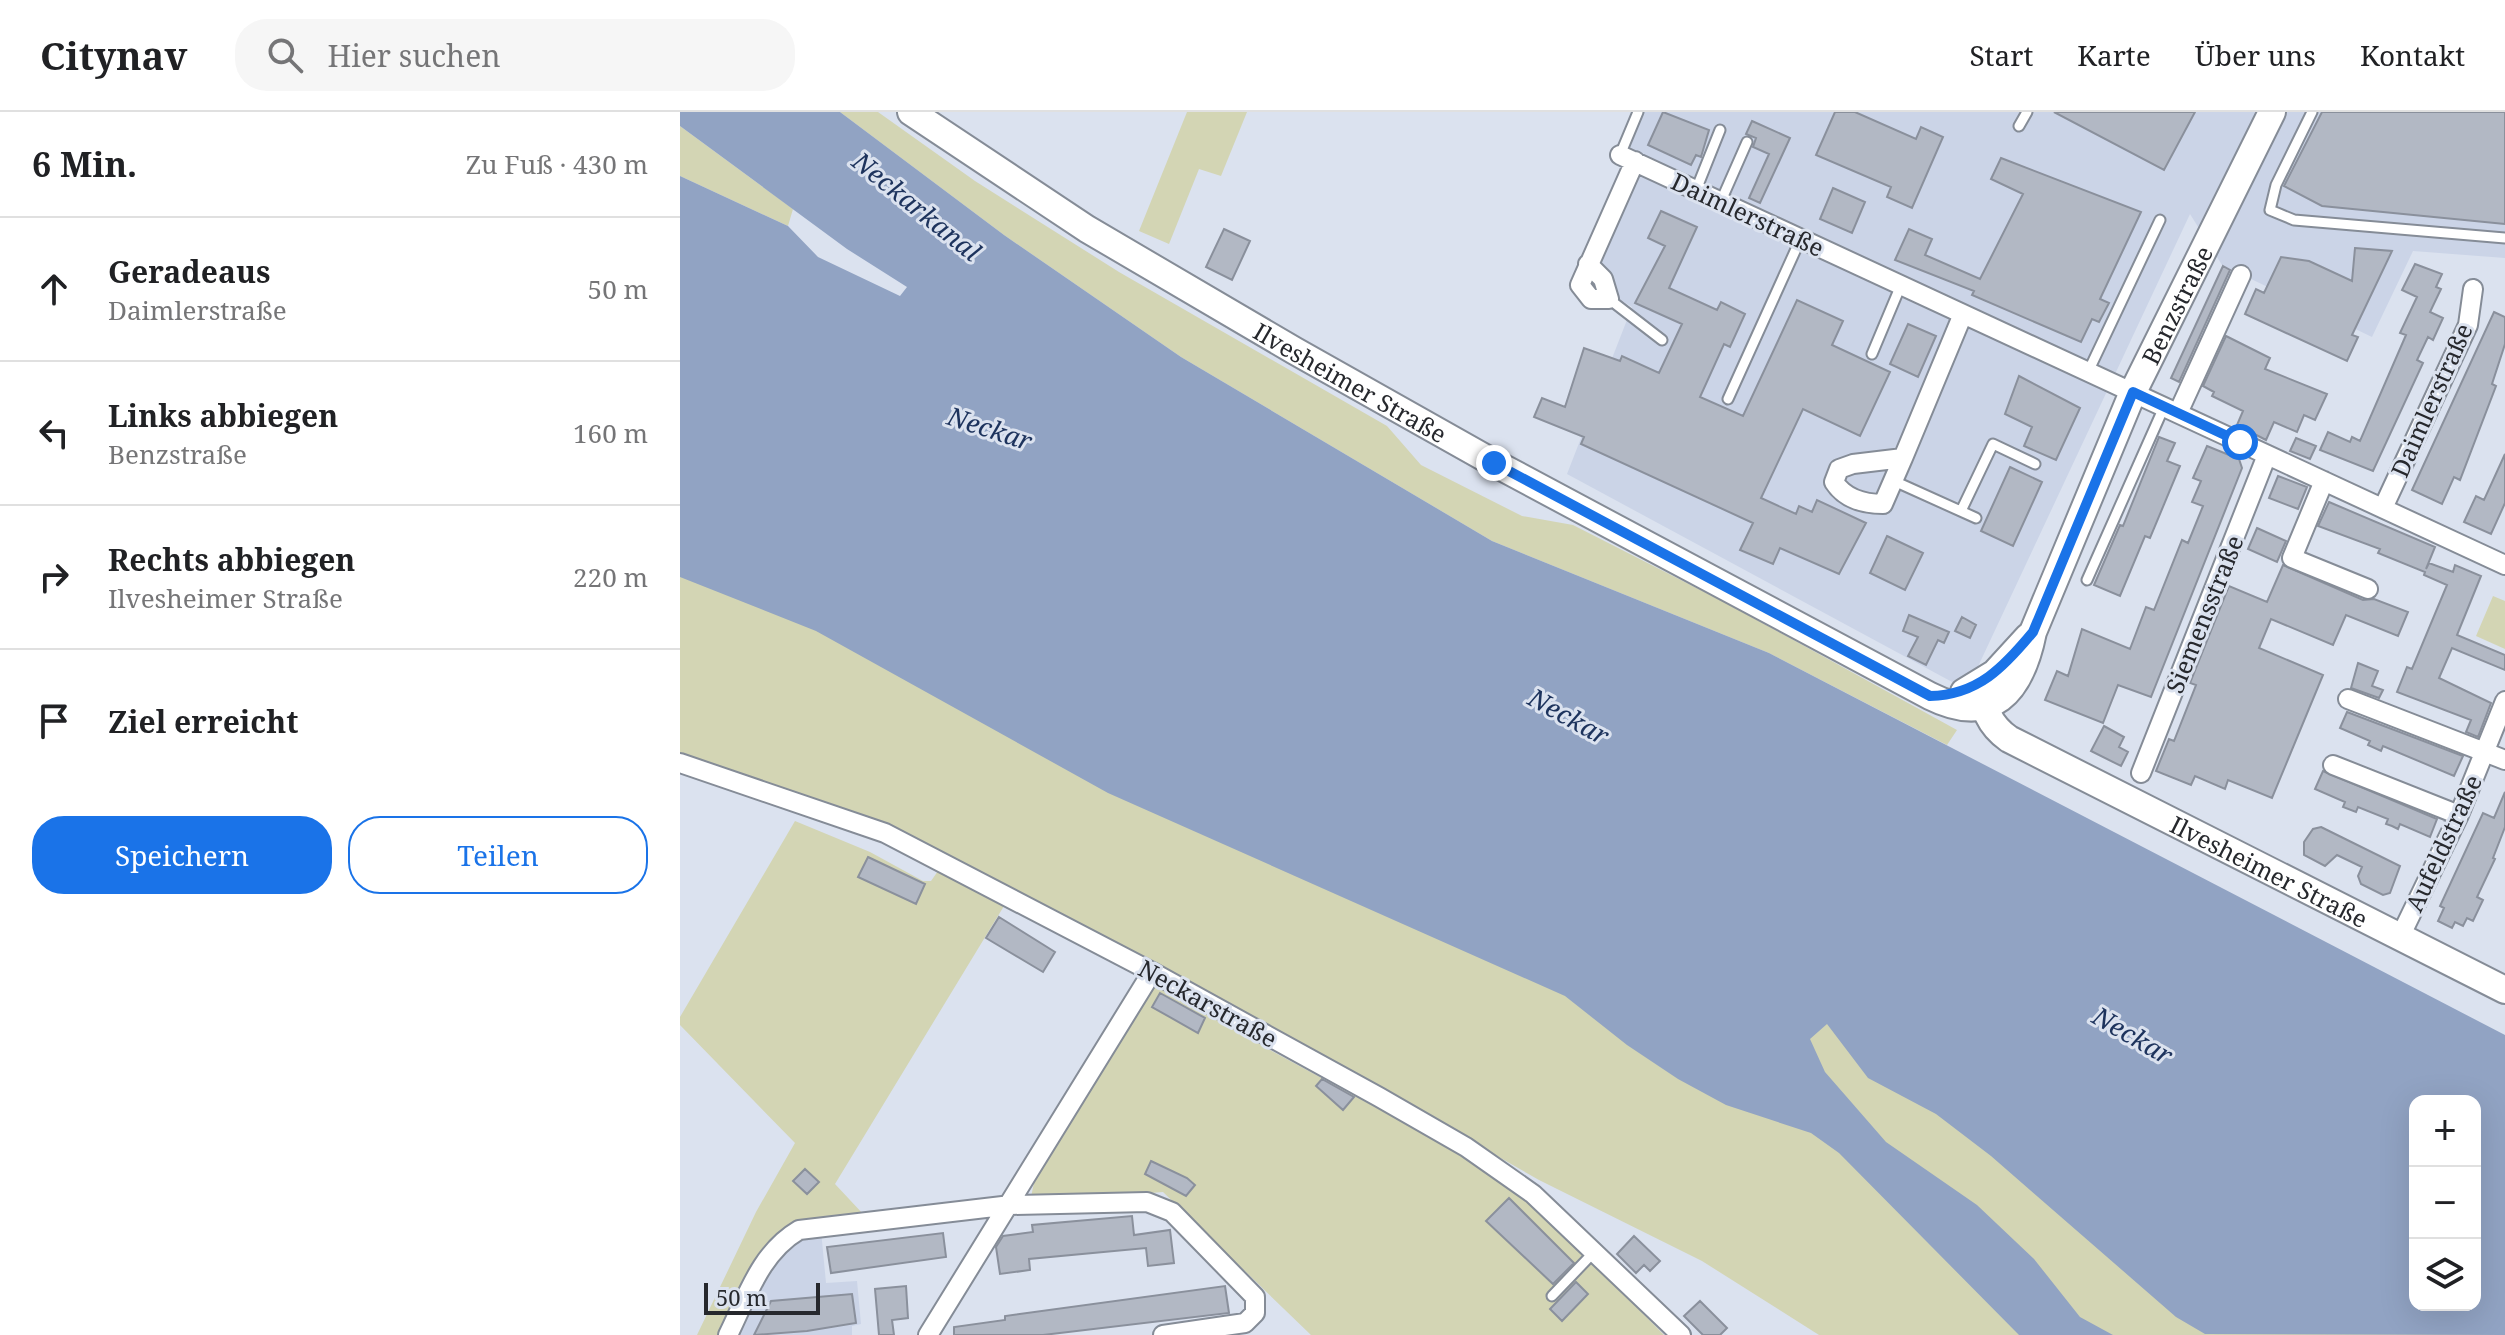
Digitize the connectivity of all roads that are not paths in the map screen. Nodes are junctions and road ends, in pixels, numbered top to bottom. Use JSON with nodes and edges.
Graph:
{"nodes":[{"id":1,"x":911,"y":112,"type":"edge"},
{"id":2,"x":1638,"y":112,"type":"edge"},
{"id":3,"x":2027,"y":112,"type":"edge"},
{"id":4,"x":2272,"y":112,"type":"edge"},
{"id":5,"x":2312,"y":112,"type":"edge"},
{"id":6,"x":2019,"y":126,"type":"dead end"},
{"id":7,"x":1720,"y":130,"type":"dead end"},
{"id":8,"x":1747,"y":142,"type":"dead end"},
{"id":9,"x":1628,"y":158,"type":"junction"},
{"id":10,"x":1696,"y":190,"type":"junction"},
{"id":11,"x":1721,"y":201,"type":"junction"},
{"id":12,"x":2160,"y":220,"type":"dead end"},
{"id":13,"x":1801,"y":238,"type":"junction"},
{"id":14,"x":2505,"y":238,"type":"edge"},
{"id":15,"x":2241,"y":275,"type":"dead end"},
{"id":16,"x":1901,"y":285,"type":"junction"},
{"id":17,"x":2473,"y":289,"type":"dead end"},
{"id":18,"x":1609,"y":299,"type":"joint"},
{"id":19,"x":1963,"y":314,"type":"junction"},
{"id":20,"x":1662,"y":340,"type":"dead end"},
{"id":21,"x":1872,"y":354,"type":"dead end"},
{"id":22,"x":2088,"y":372,"type":"junction"},
{"id":23,"x":2133,"y":392,"type":"junction"},
{"id":24,"x":1728,"y":399,"type":"dead end"},
{"id":25,"x":2171,"y":410,"type":"junction"},
{"id":26,"x":2267,"y":455,"type":"junction"},
{"id":27,"x":1903,"y":458,"type":"junction"},
{"id":28,"x":2035,"y":464,"type":"dead end"},
{"id":29,"x":1894,"y":481,"type":"junction"},
{"id":30,"x":2324,"y":481,"type":"junction"},
{"id":31,"x":2383,"y":508,"type":"junction"},
{"id":32,"x":1961,"y":511,"type":"junction"},
{"id":33,"x":1976,"y":518,"type":"dead end"},
{"id":34,"x":2505,"y":565,"type":"edge"},
{"id":35,"x":2087,"y":580,"type":"dead end"},
{"id":36,"x":2368,"y":589,"type":"dead end"},
{"id":37,"x":1988,"y":697,"type":"junction"},
{"id":38,"x":2348,"y":699,"type":"dead end"},
{"id":39,"x":2505,"y":701,"type":"edge"},
{"id":40,"x":2484,"y":753,"type":"junction"},
{"id":41,"x":2505,"y":760,"type":"edge"},
{"id":42,"x":680,"y":763,"type":"edge"},
{"id":43,"x":2333,"y":765,"type":"dead end"},
{"id":44,"x":2141,"y":773,"type":"dead end"},
{"id":45,"x":2459,"y":815,"type":"junction"},
{"id":46,"x":2399,"y":939,"type":"junction"},
{"id":47,"x":1152,"y":972,"type":"junction"},
{"id":48,"x":2505,"y":990,"type":"edge"},
{"id":49,"x":1011,"y":1205,"type":"junction"},
{"id":50,"x":1596,"y":1250,"type":"junction"},
{"id":51,"x":1552,"y":1296,"type":"dead end"},
{"id":52,"x":728,"y":1335,"type":"edge"},
{"id":53,"x":928,"y":1335,"type":"edge"},
{"id":54,"x":1163,"y":1335,"type":"edge"},
{"id":55,"x":1681,"y":1335,"type":"edge"}],
"edges":[{"from":1,"to":37,"type":"main road","name":"Ilvesheimer Straße"},
{"from":2,"to":9,"type":"lane"},
{"from":3,"to":6,"type":"lane"},
{"from":4,"to":23,"type":"main road","name":"Benzstraße"},
{"from":5,"to":14,"type":"lane"},
{"from":7,"to":10,"type":"lane"},
{"from":8,"to":11,"type":"lane"},
{"from":9,"to":10,"type":"street","name":"Daimlerstraße"},
{"from":9,"to":18,"type":"street"},
{"from":10,"to":11,"type":"street","name":"Daimlerstraße"},
{"from":11,"to":13,"type":"street","name":"Daimlerstraße"},
{"from":12,"to":22,"type":"lane"},
{"from":13,"to":16,"type":"street","name":"Daimlerstraße"},
{"from":13,"to":24,"type":"lane"},
{"from":15,"to":25,"type":"street"},
{"from":16,"to":19,"type":"street","name":"Daimlerstraße"},
{"from":16,"to":21,"type":"lane"},
{"from":17,"to":31,"type":"street","name":"Daimlerstraße"},
{"from":18,"to":20,"type":"lane"},
{"from":19,"to":22,"type":"street","name":"Daimlerstraße"},
{"from":19,"to":27,"type":"street"},
{"from":22,"to":23,"type":"street","name":"Daimlerstraße"},
{"from":23,"to":25,"type":"street","name":"Daimlerstraße"},
{"from":23,"to":37,"type":"main road","name":"Benzstraße"},
{"from":25,"to":26,"type":"street","name":"Daimlerstraße"},
{"from":25,"to":35,"type":"lane"},
{"from":26,"to":30,"type":"street","name":"Daimlerstraße"},
{"from":26,"to":44,"type":"street","name":"Siemensstraße"},
{"from":27,"to":29,"type":"street"},
{"from":27,"to":29,"type":"street"},
{"from":28,"to":32,"type":"lane"},
{"from":29,"to":32,"type":"lane"},
{"from":30,"to":31,"type":"street","name":"Daimlerstraße"},
{"from":30,"to":36,"type":"street"},
{"from":31,"to":34,"type":"street","name":"Daimlerstraße"},
{"from":32,"to":33,"type":"lane"},
{"from":37,"to":46,"type":"main road","name":"Ilvesheimer Straße"},
{"from":38,"to":40,"type":"street"},
{"from":39,"to":40,"type":"street","name":"Aufeldstraße"},
{"from":40,"to":41,"type":"street"},
{"from":40,"to":45,"type":"street","name":"Aufeldstraße"},
{"from":42,"to":47,"type":"street","name":"Neckarstraße"},
{"from":43,"to":45,"type":"street"},
{"from":45,"to":46,"type":"street","name":"Aufeldstraße"},
{"from":46,"to":48,"type":"main road","name":"Ilvesheimer Straße"},
{"from":47,"to":49,"type":"street"},
{"from":47,"to":50,"type":"street","name":"Neckarstraße"},
{"from":49,"to":52,"type":"street"},
{"from":49,"to":53,"type":"street"},
{"from":49,"to":54,"type":"street"},
{"from":50,"to":51,"type":"lane"},
{"from":50,"to":55,"type":"street","name":"Neckarstraße"}]}
